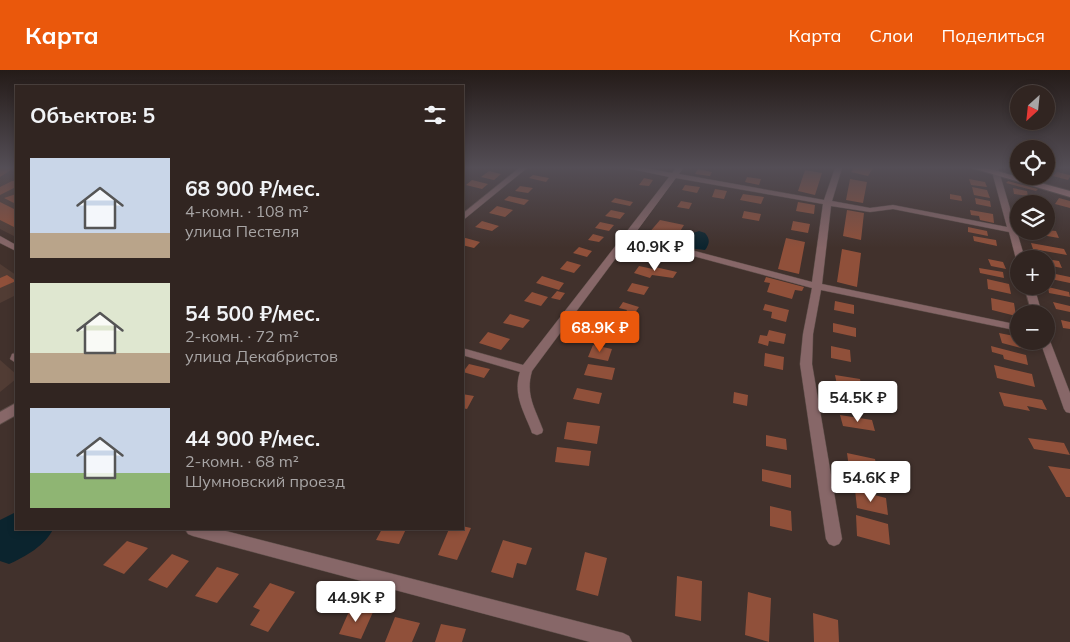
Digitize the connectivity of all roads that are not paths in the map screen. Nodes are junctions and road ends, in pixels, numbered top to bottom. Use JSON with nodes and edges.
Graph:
{"nodes":[{"id":1,"x":492,"y":195,"type":"edge"},
{"id":2,"x":659,"y":195,"type":"edge"},
{"id":3,"x":790,"y":195,"type":"edge"},
{"id":4,"x":830,"y":195,"type":"edge"},
{"id":5,"x":1002,"y":195,"type":"edge"},
{"id":6,"x":827,"y":202,"type":"junction"},
{"id":7,"x":464,"y":217,"type":"edge"},
{"id":8,"x":1010,"y":223,"type":"edge"},
{"id":9,"x":1010,"y":230,"type":"edge"},
{"id":10,"x":629,"y":236,"type":"junction"},
{"id":11,"x":0,"y":239,"type":"edge"},
{"id":12,"x":15,"y":247,"type":"edge"},
{"id":13,"x":816,"y":286,"type":"junction"},
{"id":14,"x":1010,"y":326,"type":"edge"},
{"id":15,"x":1048,"y":350,"type":"edge"},
{"id":16,"x":464,"y":352,"type":"edge"},
{"id":17,"x":526,"y":370,"type":"junction"},
{"id":18,"x":1070,"y":408,"type":"edge"},
{"id":19,"x":15,"y":409,"type":"edge"},
{"id":20,"x":0,"y":419,"type":"edge"},
{"id":21,"x":537,"y":430,"type":"dead end"},
{"id":22,"x":197,"y":530,"type":"edge"},
{"id":23,"x":834,"y":539,"type":"dead end"},
{"id":24,"x":623,"y":642,"type":"edge"}],
"edges":[{"from":1,"to":7,"type":"street"},
{"from":2,"to":10,"type":"street"},
{"from":3,"to":6,"type":"street"},
{"from":4,"to":6,"type":"street"},
{"from":5,"to":8,"type":"street"},
{"from":6,"to":9,"type":"street"},
{"from":6,"to":13,"type":"street"},
{"from":10,"to":13,"type":"street"},
{"from":10,"to":17,"type":"street"},
{"from":11,"to":12,"type":"street"},
{"from":13,"to":14,"type":"street"},
{"from":13,"to":23,"type":"street"},
{"from":15,"to":18,"type":"street"},
{"from":16,"to":17,"type":"street"},
{"from":17,"to":21,"type":"street"},
{"from":19,"to":20,"type":"street"},
{"from":22,"to":24,"type":"street"}]}
